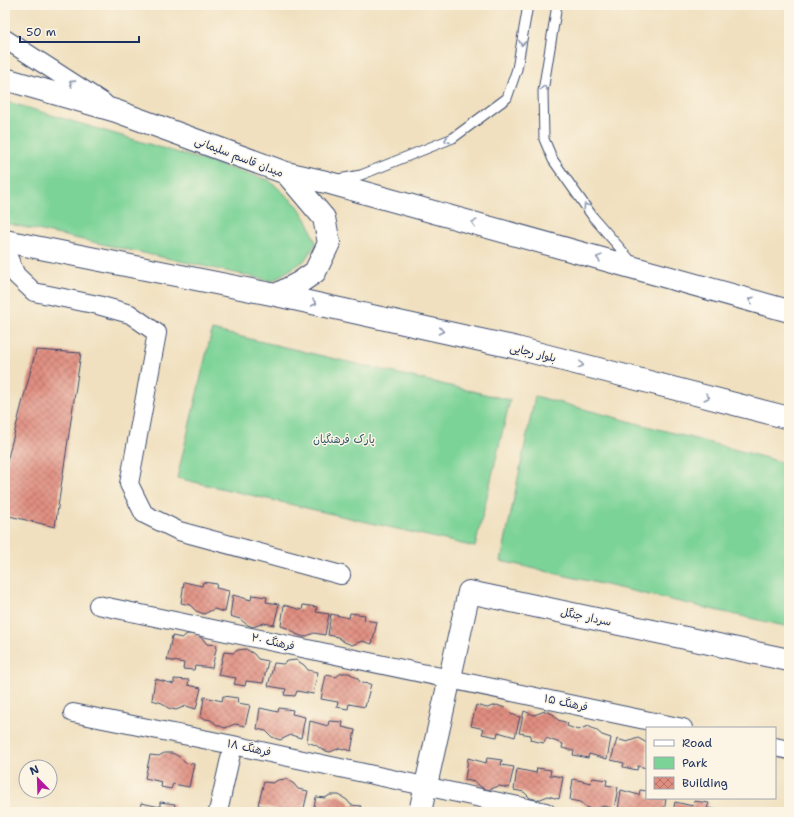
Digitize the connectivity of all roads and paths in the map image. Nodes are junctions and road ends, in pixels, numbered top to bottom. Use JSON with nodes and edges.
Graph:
{"nodes":[{"id":1,"x":528,"y":5,"type":"edge"},
{"id":2,"x":557,"y":5,"type":"edge"},
{"id":3,"x":5,"y":39,"type":"edge"},
{"id":4,"x":5,"y":79,"type":"edge"},
{"id":5,"x":116,"y":111,"type":"junction"},
{"id":6,"x":286,"y":173,"type":"junction"},
{"id":7,"x":326,"y":182,"type":"junction"},
{"id":8,"x":5,"y":241,"type":"edge"},
{"id":9,"x":5,"y":250,"type":"edge"},
{"id":10,"x":637,"y":268,"type":"junction"},
{"id":11,"x":276,"y":296,"type":"junction"},
{"id":12,"x":789,"y":311,"type":"edge"},
{"id":13,"x":789,"y":418,"type":"edge"},
{"id":14,"x":341,"y":575,"type":"dead end"},
{"id":15,"x":98,"y":605,"type":"dead end"},
{"id":16,"x":789,"y":660,"type":"edge"},
{"id":17,"x":449,"y":679,"type":"junction"},
{"id":18,"x":73,"y":713,"type":"dead end"},
{"id":19,"x":678,"y":727,"type":"edge"},
{"id":20,"x":233,"y":745,"type":"junction"},
{"id":21,"x":776,"y":747,"type":"edge"},
{"id":22,"x":789,"y":750,"type":"edge"},
{"id":23,"x":425,"y":785,"type":"junction"},
{"id":24,"x":218,"y":812,"type":"edge"},
{"id":25,"x":420,"y":812,"type":"edge"},
{"id":26,"x":546,"y":812,"type":"edge"}],
"edges":[{"from":1,"to":7,"type":"lane","one_way":true},
{"from":10,"to":2,"type":"lane","one_way":true},
{"from":5,"to":3,"type":"street","one_way":true},
{"from":4,"to":5,"type":"main road","name":"میدان قاسم سلیمانی"},
{"from":5,"to":6,"type":"main road","name":"میدان قاسم سلیمانی"},
{"from":6,"to":7,"type":"main road"},
{"from":6,"to":11,"type":"main road","name":"میدان قاسم سلیمانی"},
{"from":10,"to":7,"type":"main road","one_way":true},
{"from":8,"to":11,"type":"main road"},
{"from":9,"to":14,"type":"street"},
{"from":12,"to":10,"type":"main road","one_way":true},
{"from":11,"to":13,"type":"main road","name":"بلوار رجایی","one_way":true},
{"from":15,"to":17,"type":"street","name":"فرهنگ ۲۰"},
{"from":16,"to":17,"type":"main road","name":"سردار جنگل"},
{"from":17,"to":19,"type":"street","name":"فرهنگ ۱۵"},
{"from":17,"to":23,"type":"main road"},
{"from":18,"to":20,"type":"street","name":"فرهنگ ۱۸"},
{"from":20,"to":23,"type":"street","name":"فرهنگ ۱۸"},
{"from":20,"to":24,"type":"street"},
{"from":21,"to":22,"type":"street"},
{"from":23,"to":25,"type":"main road"},
{"from":23,"to":26,"type":"street","name":"فرهنگ ۱۸"}]}
